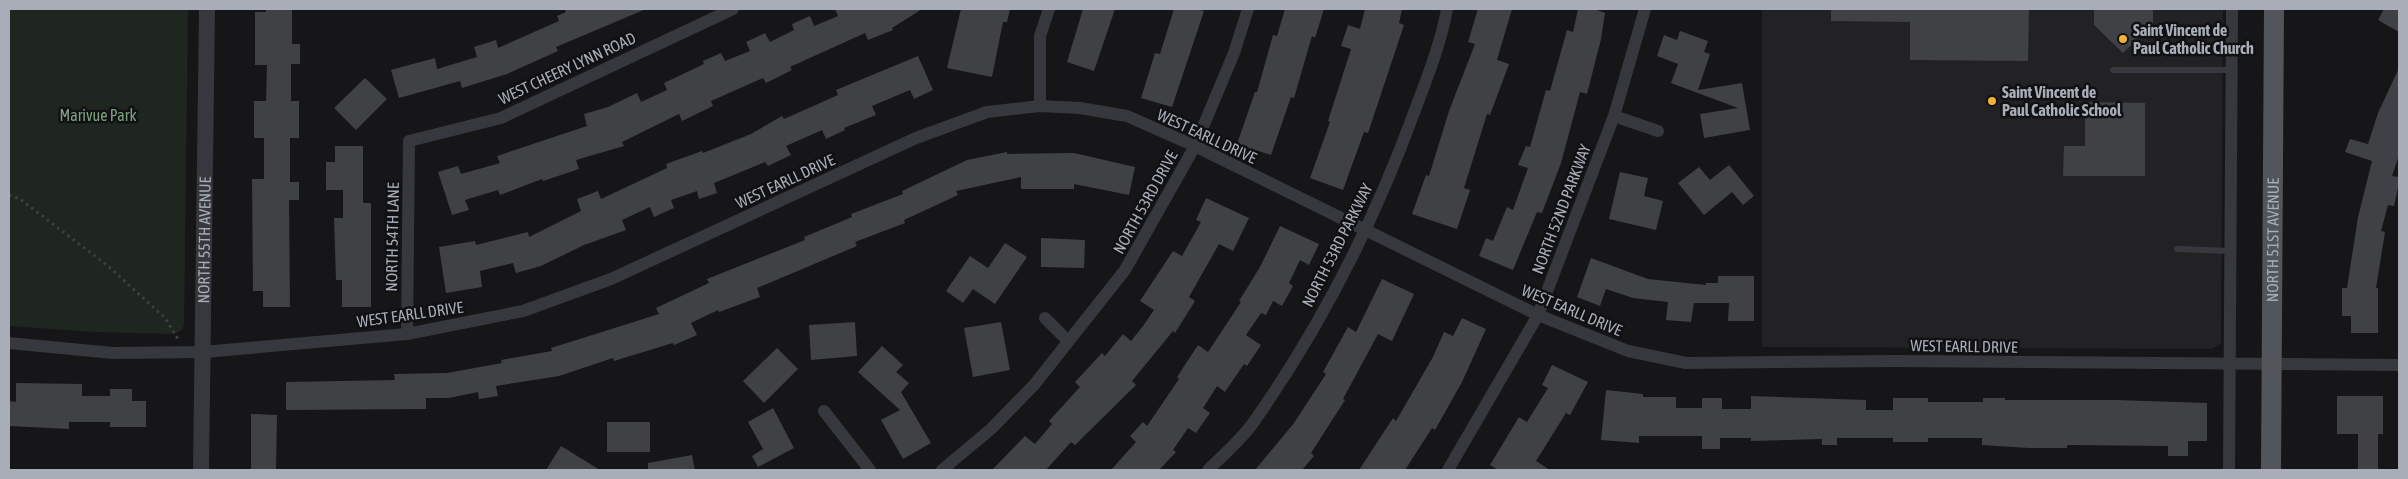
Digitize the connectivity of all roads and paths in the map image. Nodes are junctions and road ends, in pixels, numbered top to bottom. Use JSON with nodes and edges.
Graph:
{"nodes":[{"id":1,"x":207,"y":9,"type":"edge"},
{"id":2,"x":732,"y":9,"type":"edge"},
{"id":3,"x":1049,"y":9,"type":"edge"},
{"id":4,"x":1248,"y":9,"type":"edge"},
{"id":5,"x":1447,"y":9,"type":"edge"},
{"id":6,"x":1644,"y":9,"type":"edge"},
{"id":7,"x":2232,"y":9,"type":"edge"},
{"id":8,"x":2274,"y":9,"type":"edge"},
{"id":9,"x":2113,"y":70,"type":"dead end"},
{"id":10,"x":2232,"y":70,"type":"junction"},
{"id":11,"x":1040,"y":106,"type":"junction"},
{"id":12,"x":1614,"y":116,"type":"junction"},
{"id":13,"x":1658,"y":131,"type":"dead end"},
{"id":14,"x":409,"y":141,"type":"joint"},
{"id":15,"x":1194,"y":146,"type":"junction"},
{"id":16,"x":9,"y":195,"type":"edge"},
{"id":17,"x":1365,"y":231,"type":"junction"},
{"id":18,"x":2177,"y":249,"type":"dead end"},
{"id":19,"x":2230,"y":251,"type":"junction"},
{"id":20,"x":1538,"y":315,"type":"junction"},
{"id":21,"x":1045,"y":318,"type":"dead end"},
{"id":22,"x":407,"y":334,"type":"junction"},
{"id":23,"x":1067,"y":340,"type":"junction"},
{"id":24,"x":9,"y":344,"type":"edge"},
{"id":25,"x":186,"y":352,"type":"junction"},
{"id":26,"x":204,"y":352,"type":"junction"},
{"id":27,"x":2230,"y":364,"type":"junction"},
{"id":28,"x":2272,"y":364,"type":"junction"},
{"id":29,"x":2399,"y":365,"type":"edge"},
{"id":30,"x":824,"y":411,"type":"dead end"},
{"id":31,"x":201,"y":470,"type":"edge"},
{"id":32,"x":870,"y":470,"type":"edge"},
{"id":33,"x":942,"y":470,"type":"edge"},
{"id":34,"x":1208,"y":470,"type":"edge"},
{"id":35,"x":1448,"y":470,"type":"edge"},
{"id":36,"x":2229,"y":470,"type":"edge"},
{"id":37,"x":2271,"y":470,"type":"edge"}],
"edges":[{"from":1,"to":26,"type":"street","name":"NORTH 55TH AVENUE"},
{"from":2,"to":14,"type":"street","name":"WEST CHEERY LYNN ROAD"},
{"from":3,"to":11,"type":"street"},
{"from":4,"to":15,"type":"street","name":"NORTH 53RD DRIVE"},
{"from":5,"to":17,"type":"street","name":"NORTH 53RD PARKWAY"},
{"from":6,"to":12,"type":"street","name":"NORTH 52ND PARKWAY"},
{"from":7,"to":10,"type":"street"},
{"from":8,"to":28,"type":"main road","name":"NORTH 51ST AVENUE"},
{"from":9,"to":10,"type":"lane"},
{"from":10,"to":19,"type":"street"},
{"from":11,"to":15,"type":"street","name":"WEST EARLL DRIVE"},
{"from":11,"to":22,"type":"street","name":"WEST EARLL DRIVE"},
{"from":12,"to":13,"type":"street"},
{"from":12,"to":20,"type":"street","name":"NORTH 52ND PARKWAY"},
{"from":14,"to":22,"type":"street","name":"NORTH 54TH LANE"},
{"from":15,"to":17,"type":"street","name":"WEST EARLL DRIVE"},
{"from":15,"to":23,"type":"street","name":"NORTH 53RD DRIVE"},
{"from":16,"to":25,"type":"path"},
{"from":17,"to":20,"type":"street","name":"WEST EARLL DRIVE"},
{"from":17,"to":34,"type":"street","name":"NORTH 53RD PARKWAY"},
{"from":18,"to":19,"type":"lane"},
{"from":19,"to":27,"type":"street"},
{"from":20,"to":27,"type":"street","name":"WEST EARLL DRIVE"},
{"from":20,"to":35,"type":"street","name":"NORTH 52ND PARKWAY"},
{"from":21,"to":23,"type":"street"},
{"from":22,"to":26,"type":"street","name":"WEST EARLL DRIVE"},
{"from":23,"to":33,"type":"street","name":"NORTH 53RD DRIVE"},
{"from":24,"to":25,"type":"street","name":"WEST EARLL DRIVE"},
{"from":25,"to":26,"type":"street","name":"WEST EARLL DRIVE"},
{"from":26,"to":31,"type":"street","name":"NORTH 55TH AVENUE"},
{"from":27,"to":28,"type":"street","name":"WEST EARLL DRIVE"},
{"from":27,"to":36,"type":"street"},
{"from":28,"to":29,"type":"street","name":"WEST EARLL DRIVE"},
{"from":28,"to":37,"type":"main road","name":"NORTH 51ST AVENUE"},
{"from":30,"to":32,"type":"street"}]}
